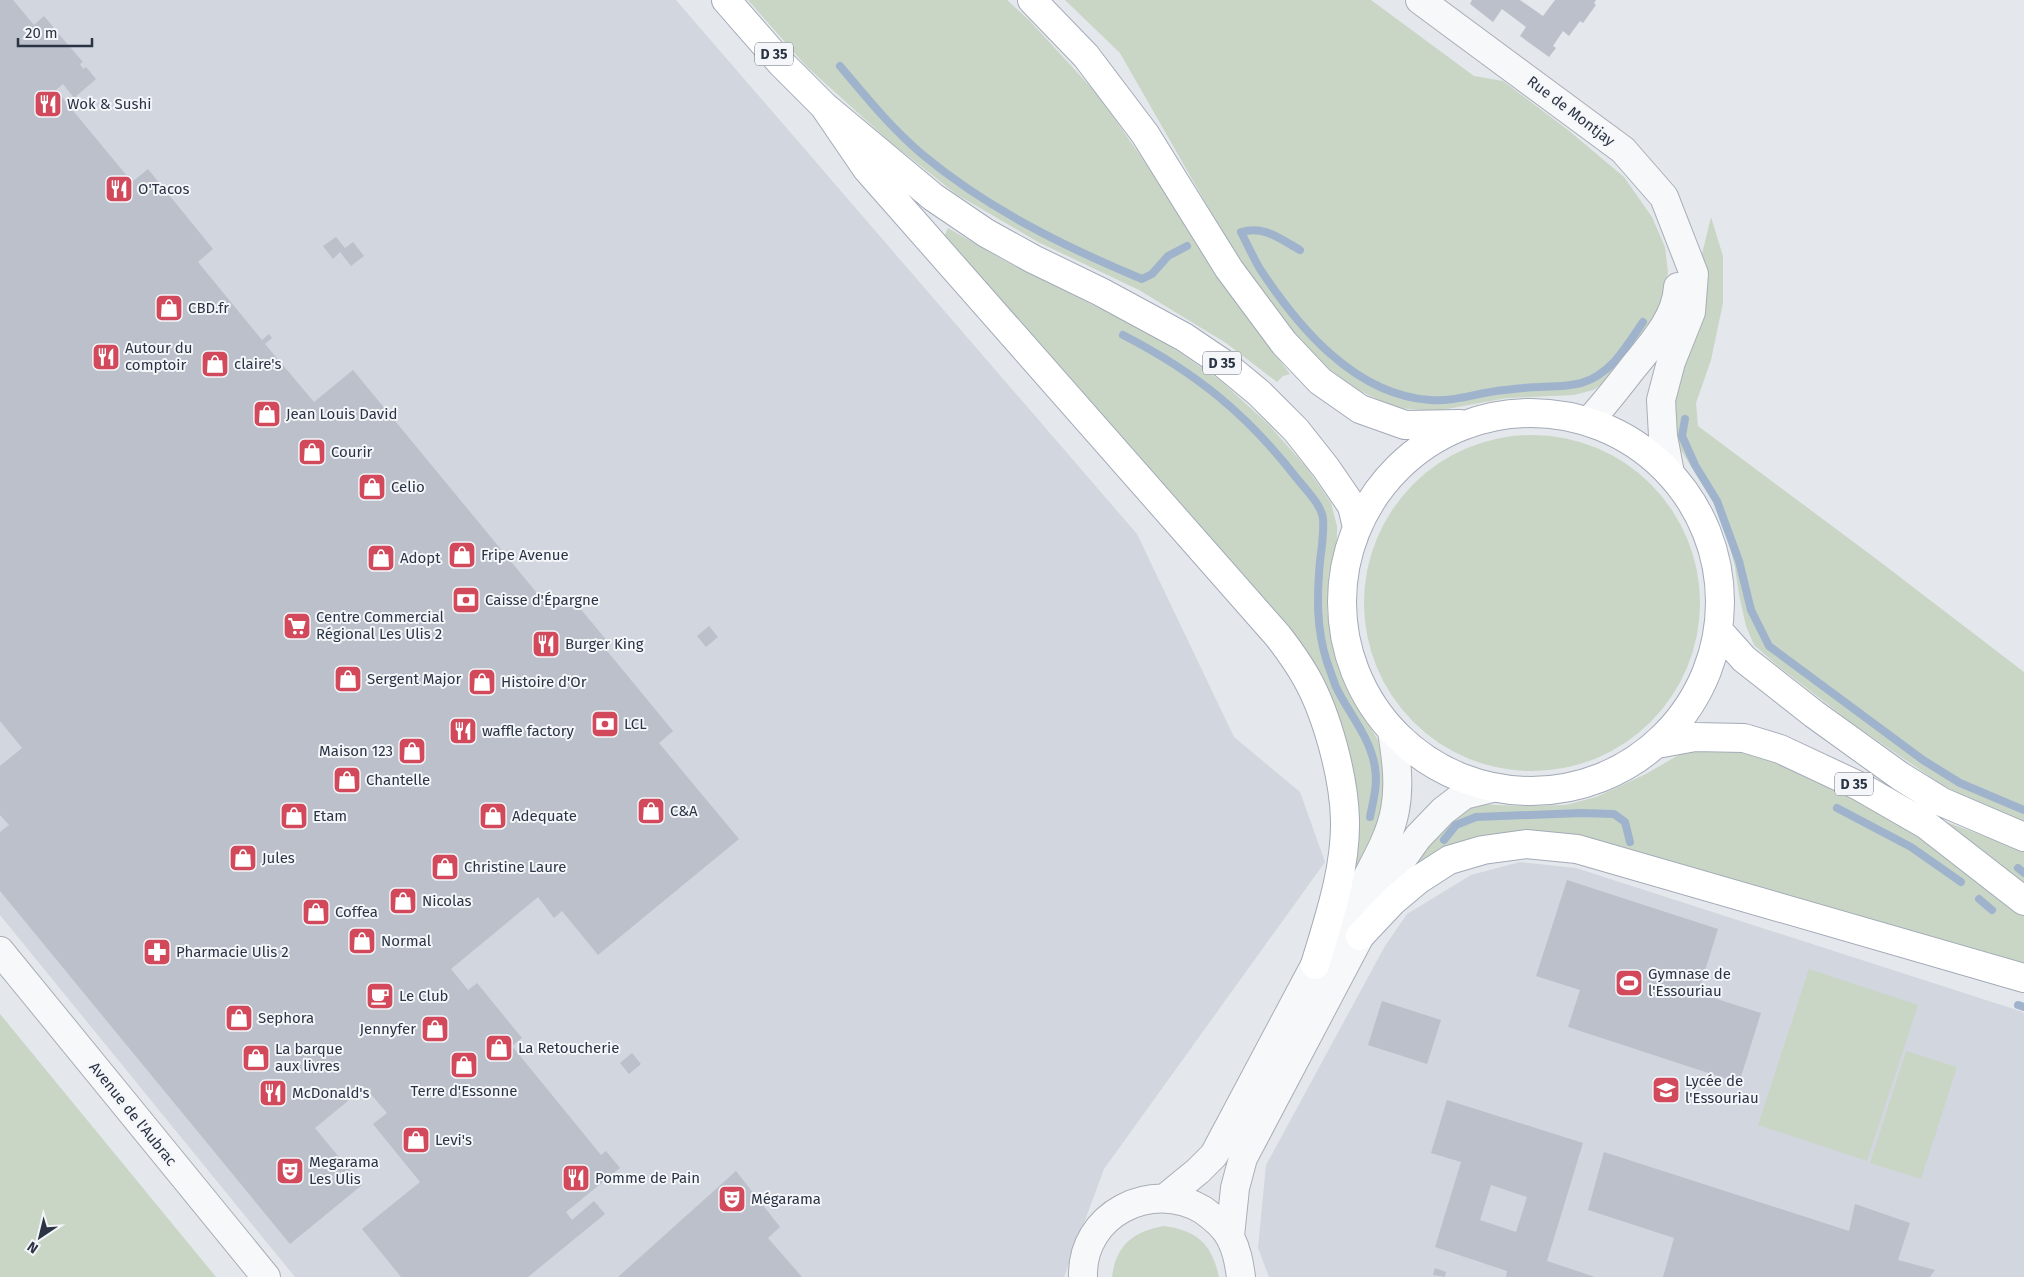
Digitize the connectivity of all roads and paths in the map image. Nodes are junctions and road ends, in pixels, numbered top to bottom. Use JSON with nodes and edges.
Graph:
{"nodes":[{"id":1,"x":726,"y":0,"type":"edge"},
{"id":2,"x":1032,"y":0,"type":"edge"},
{"id":3,"x":1420,"y":0,"type":"edge"},
{"id":4,"x":824,"y":106,"type":"junction"},
{"id":5,"x":1685,"y":254,"type":"junction"},
{"id":6,"x":1589,"y":421,"type":"junction"},
{"id":7,"x":1464,"y":424,"type":"junction"},
{"id":8,"x":1670,"y":473,"type":"junction"},
{"id":9,"x":1356,"y":527,"type":"junction"},
{"id":10,"x":1719,"y":631,"type":"junction"},
{"id":11,"x":1392,"y":731,"type":"junction"},
{"id":12,"x":1657,"y":744,"type":"junction"},
{"id":13,"x":1492,"y":788,"type":"junction"},
{"id":14,"x":2024,"y":837,"type":"edge"},
{"id":15,"x":2024,"y":901,"type":"edge"},
{"id":16,"x":1360,"y":936,"type":"junction"},
{"id":17,"x":0,"y":950,"type":"edge"},
{"id":18,"x":1315,"y":965,"type":"junction"},
{"id":19,"x":2024,"y":978,"type":"edge"},
{"id":20,"x":1165,"y":1198,"type":"junction"},
{"id":21,"x":1230,"y":1236,"type":"junction"},
{"id":22,"x":266,"y":1277,"type":"edge"},
{"id":23,"x":1083,"y":1277,"type":"edge"},
{"id":24,"x":1241,"y":1277,"type":"edge"}],
"edges":[{"from":1,"to":4,"type":"main road","number":"D 35"},
{"from":2,"to":7,"type":"main road"},
{"from":3,"to":5,"type":"street","name":"Rue de Montjay"},
{"from":4,"to":9,"type":"main road","number":"D 35"},
{"from":4,"to":18,"type":"main road"},
{"from":5,"to":6,"type":"street"},
{"from":5,"to":8,"type":"street","name":"Rue de Montjay"},
{"from":6,"to":7,"type":"main road"},
{"from":6,"to":8,"type":"main road"},
{"from":7,"to":9,"type":"main road"},
{"from":8,"to":10,"type":"main road"},
{"from":9,"to":11,"type":"main road"},
{"from":10,"to":12,"type":"main road"},
{"from":10,"to":14,"type":"main road","number":"D 35"},
{"from":11,"to":13,"type":"main road"},
{"from":11,"to":18,"type":"street"},
{"from":12,"to":13,"type":"main road"},
{"from":12,"to":15,"type":"main road","number":"D 35"},
{"from":13,"to":16,"type":"street"},
{"from":16,"to":19,"type":"main road"},
{"from":16,"to":21,"type":"street"},
{"from":17,"to":22,"type":"street","name":"Avenue de l'Aubrac"},
{"from":18,"to":20,"type":"street"},
{"from":20,"to":21,"type":"street"},
{"from":20,"to":23,"type":"street"},
{"from":21,"to":24,"type":"street"}]}
